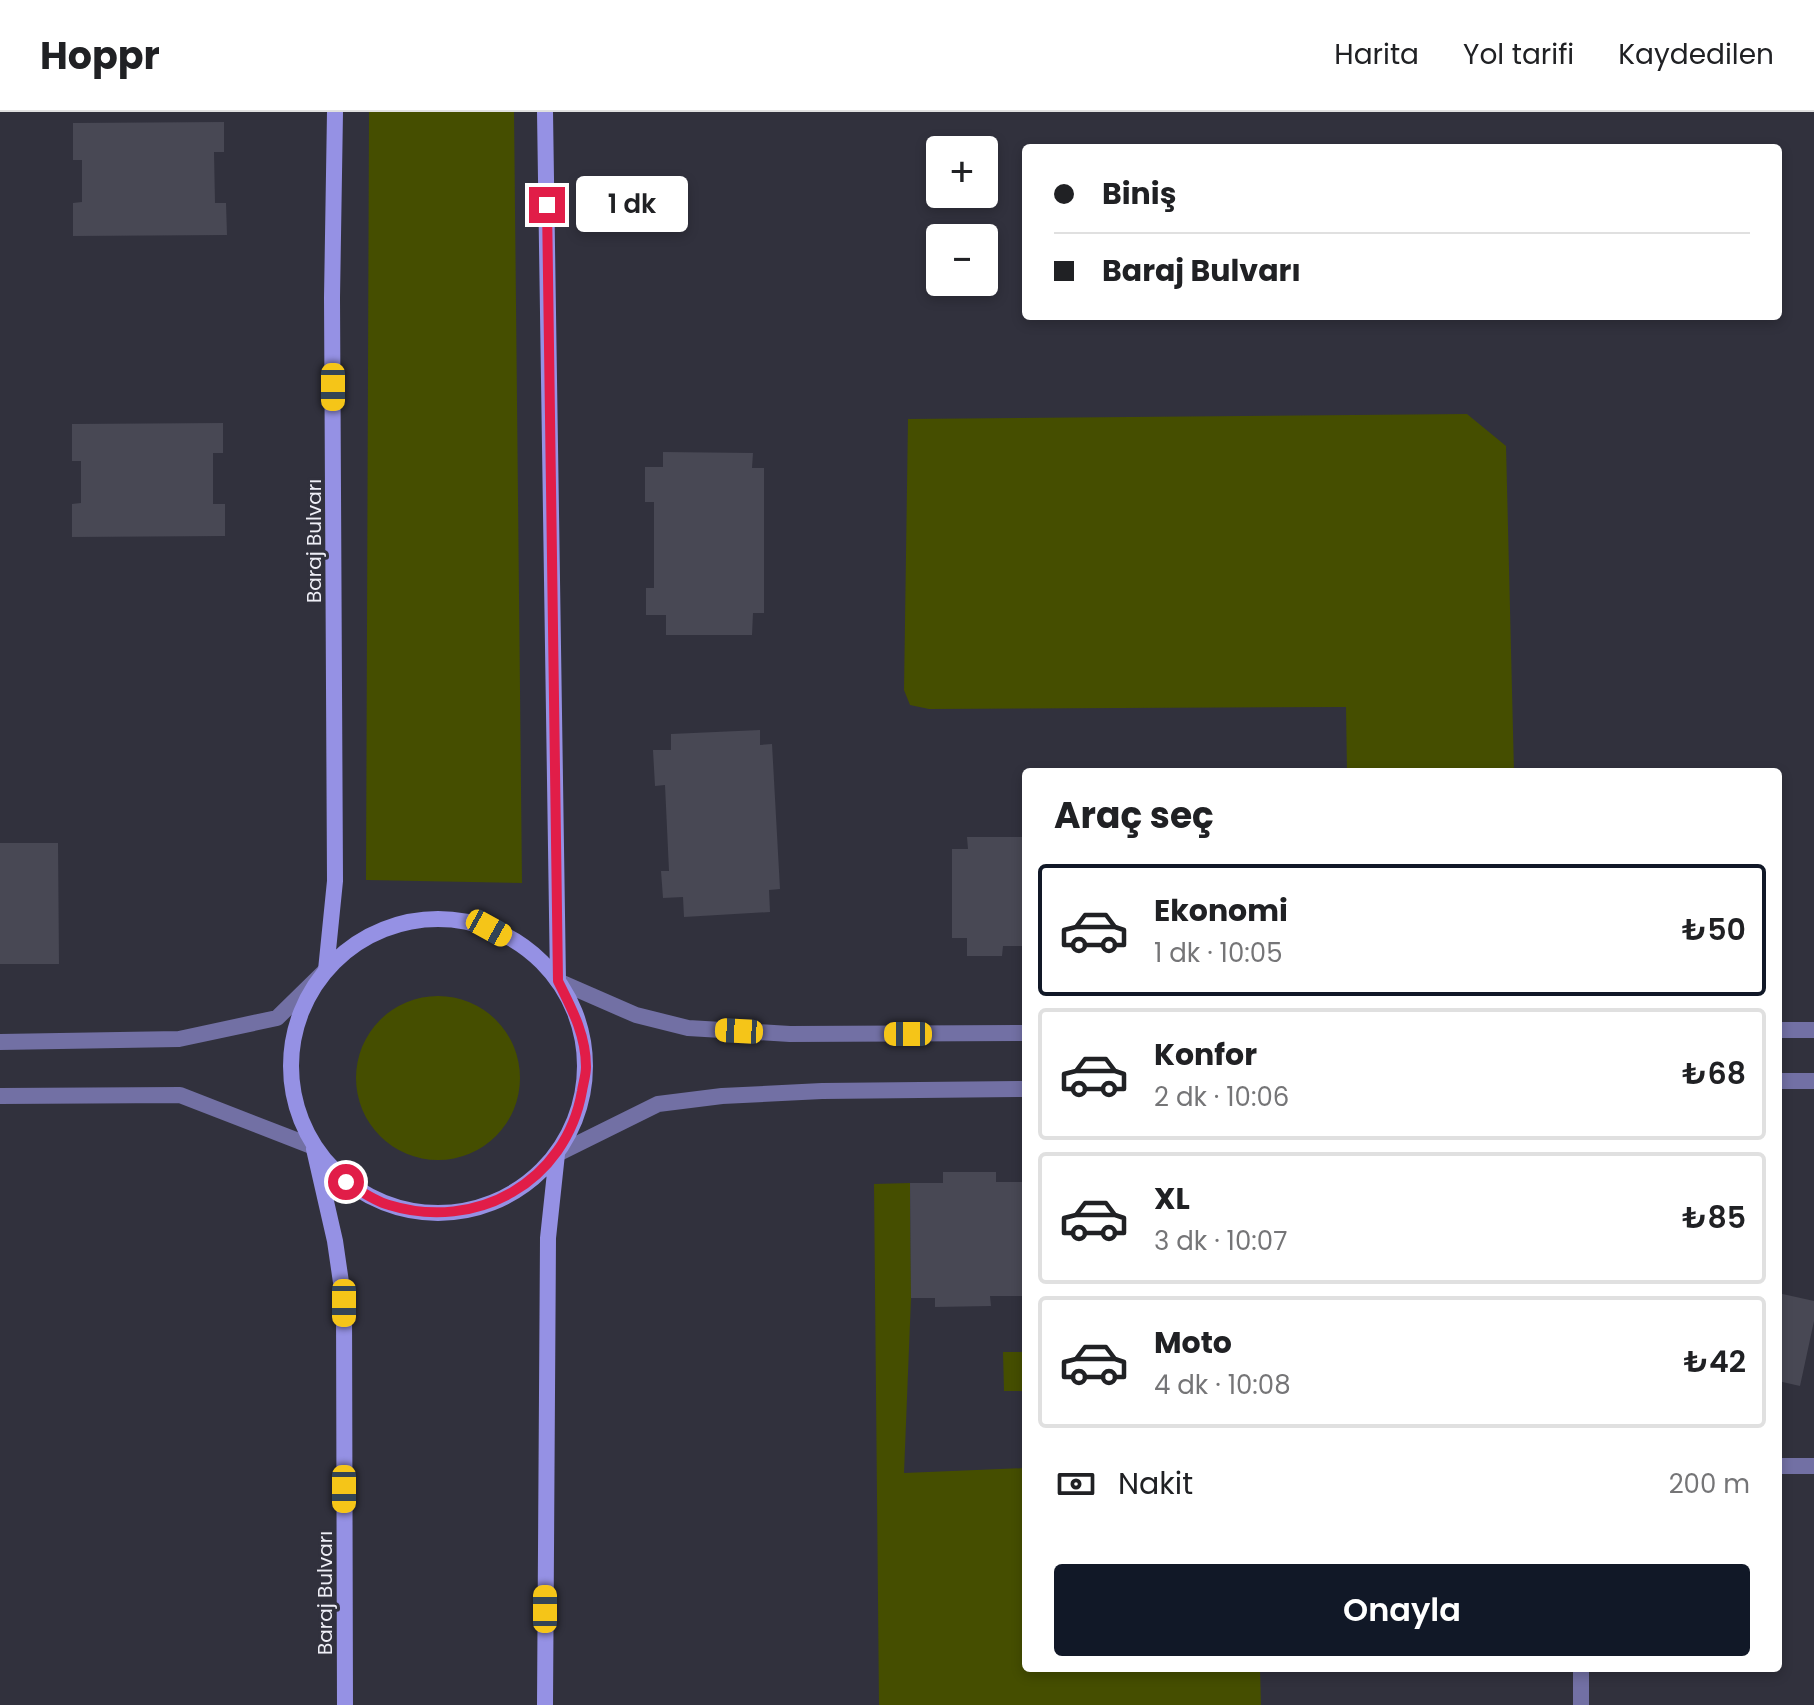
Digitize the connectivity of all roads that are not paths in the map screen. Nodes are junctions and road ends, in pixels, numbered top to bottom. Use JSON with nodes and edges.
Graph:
{"nodes":[{"id":1,"x":335,"y":112,"type":"edge"},
{"id":2,"x":545,"y":112,"type":"edge"},
{"id":3,"x":326,"y":970,"type":"junction"},
{"id":4,"x":558,"y":981,"type":"junction"},
{"id":5,"x":1782,"y":1030,"type":"edge"},
{"id":6,"x":1814,"y":1030,"type":"edge"},
{"id":7,"x":1022,"y":1033,"type":"edge"},
{"id":8,"x":0,"y":1042,"type":"edge"},
{"id":9,"x":1782,"y":1081,"type":"edge"},
{"id":10,"x":1814,"y":1081,"type":"edge"},
{"id":11,"x":1022,"y":1089,"type":"edge"},
{"id":12,"x":0,"y":1096,"type":"edge"},
{"id":13,"x":314,"y":1147,"type":"junction"},
{"id":14,"x":557,"y":1154,"type":"junction"},
{"id":15,"x":1782,"y":1466,"type":"edge"},
{"id":16,"x":1814,"y":1466,"type":"edge"},
{"id":17,"x":1581,"y":1672,"type":"edge"},
{"id":18,"x":345,"y":1705,"type":"edge"},
{"id":19,"x":545,"y":1705,"type":"edge"},
{"id":20,"x":1581,"y":1705,"type":"edge"}],
"edges":[{"from":1,"to":3,"type":"main road","name":"Baraj Bulvarı"},
{"from":2,"to":4,"type":"main road"},
{"from":3,"to":4,"type":"main road"},
{"from":3,"to":8,"type":"street"},
{"from":3,"to":13,"type":"main road"},
{"from":4,"to":7,"type":"street"},
{"from":4,"to":14,"type":"main road"},
{"from":5,"to":6,"type":"street"},
{"from":9,"to":10,"type":"street"},
{"from":11,"to":14,"type":"street"},
{"from":12,"to":13,"type":"street"},
{"from":13,"to":14,"type":"main road"},
{"from":13,"to":18,"type":"main road","name":"Baraj Bulvarı"},
{"from":14,"to":19,"type":"main road"},
{"from":15,"to":16,"type":"street"},
{"from":17,"to":20,"type":"street"}]}
